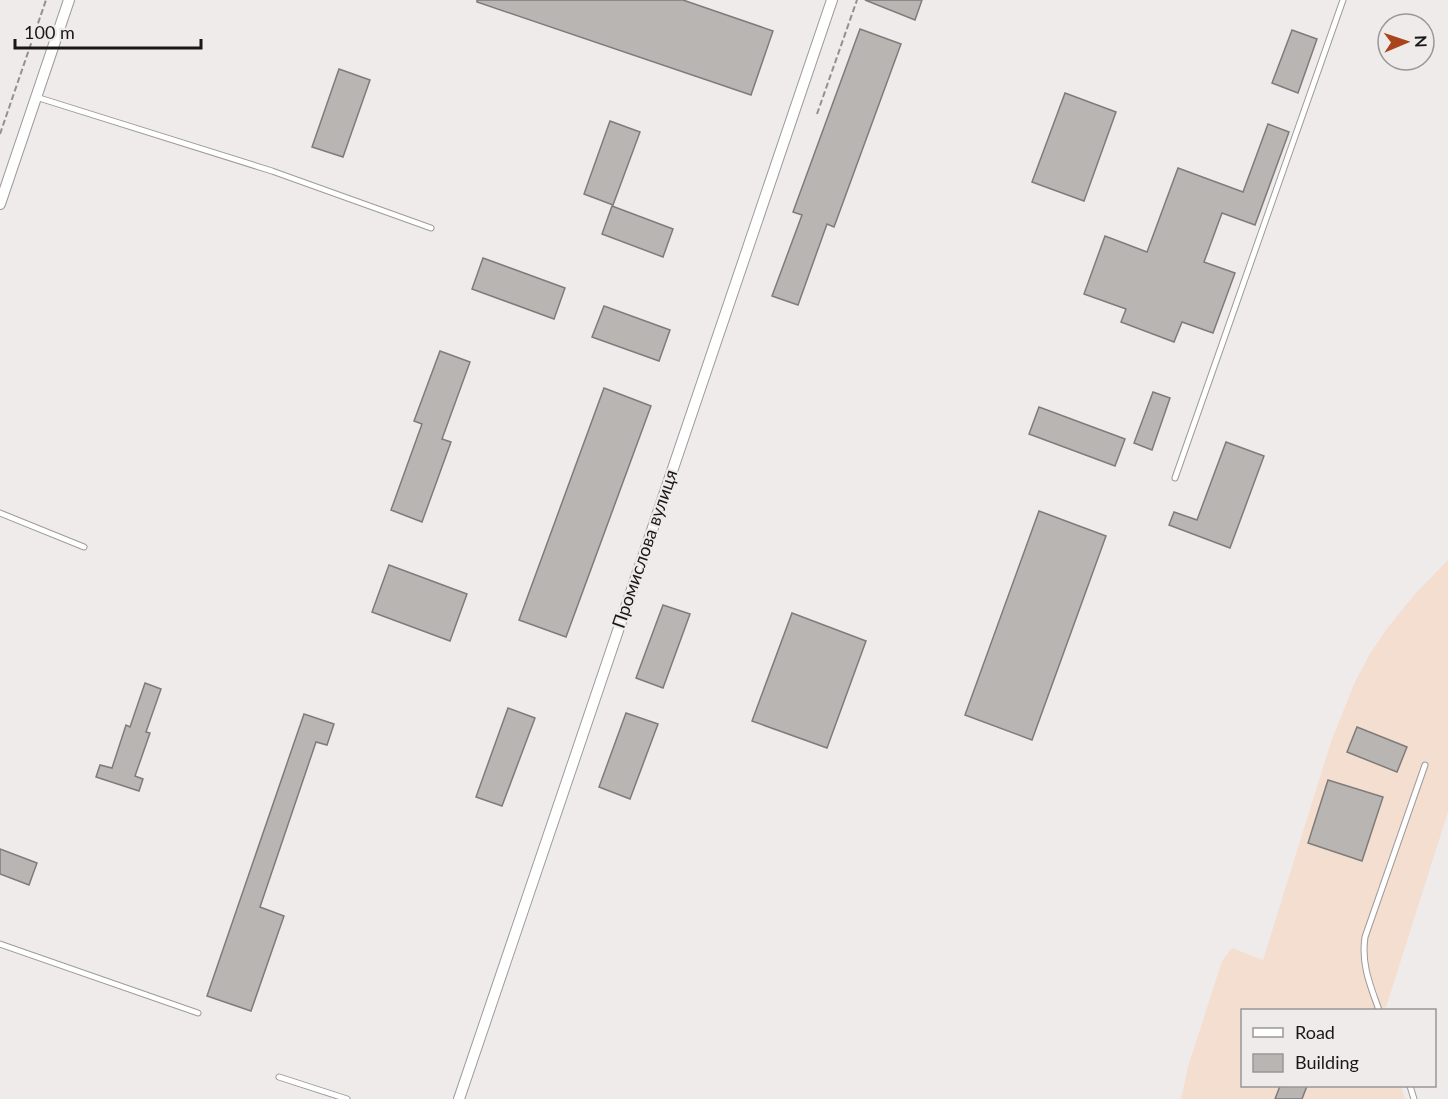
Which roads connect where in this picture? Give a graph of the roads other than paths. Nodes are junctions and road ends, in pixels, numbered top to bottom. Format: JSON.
{"nodes":[{"id":1,"x":69,"y":0,"type":"edge"},
{"id":2,"x":832,"y":0,"type":"edge"},
{"id":3,"x":1343,"y":0,"type":"edge"},
{"id":4,"x":36,"y":98,"type":"junction"},
{"id":5,"x":0,"y":204,"type":"edge"},
{"id":6,"x":431,"y":228,"type":"dead end"},
{"id":7,"x":1175,"y":478,"type":"dead end"},
{"id":8,"x":0,"y":513,"type":"edge"},
{"id":9,"x":84,"y":547,"type":"dead end"},
{"id":10,"x":1425,"y":765,"type":"dead end"},
{"id":11,"x":0,"y":944,"type":"edge"},
{"id":12,"x":1378,"y":1009,"type":"edge"},
{"id":13,"x":198,"y":1013,"type":"dead end"},
{"id":14,"x":279,"y":1077,"type":"dead end"},
{"id":15,"x":347,"y":1099,"type":"edge"},
{"id":16,"x":459,"y":1099,"type":"edge"}],
"edges":[{"from":1,"to":4,"type":"street"},
{"from":2,"to":16,"type":"street","name":"Промислова вулиця"},
{"from":3,"to":7,"type":"lane"},
{"from":4,"to":5,"type":"street"},
{"from":4,"to":6,"type":"lane"},
{"from":8,"to":9,"type":"lane"},
{"from":10,"to":12,"type":"lane"},
{"from":11,"to":13,"type":"lane"},
{"from":14,"to":15,"type":"lane"}]}
